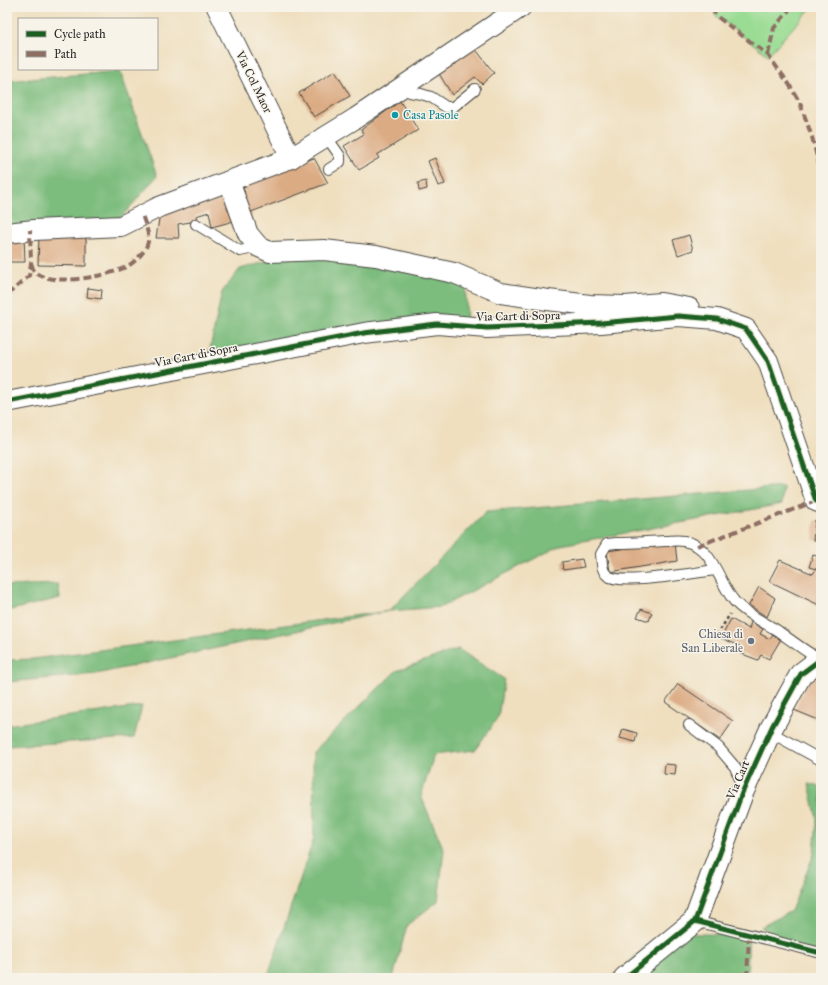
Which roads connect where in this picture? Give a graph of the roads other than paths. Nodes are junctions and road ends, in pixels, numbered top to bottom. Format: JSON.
{"nodes":[{"id":1,"x":216,"y":7,"type":"edge"},
{"id":2,"x":521,"y":7,"type":"edge"},
{"id":3,"x":404,"y":86,"type":"junction"},
{"id":4,"x":475,"y":89,"type":"dead end"},
{"id":5,"x":326,"y":136,"type":"junction"},
{"id":6,"x":291,"y":158,"type":"junction"},
{"id":7,"x":328,"y":169,"type":"dead end"},
{"id":8,"x":229,"y":181,"type":"junction"},
{"id":9,"x":196,"y":224,"type":"dead end"},
{"id":10,"x":7,"y":233,"type":"edge"},
{"id":11,"x":259,"y":247,"type":"junction"},
{"id":12,"x":746,"y":329,"type":"junction"},
{"id":13,"x":7,"y":402,"type":"edge"},
{"id":14,"x":821,"y":503,"type":"edge"},
{"id":15,"x":716,"y":570,"type":"junction"},
{"id":16,"x":820,"y":660,"type":"edge"},
{"id":17,"x":689,"y":725,"type":"dead end"},
{"id":18,"x":770,"y":732,"type":"junction"},
{"id":19,"x":821,"y":760,"type":"edge"},
{"id":20,"x":744,"y":789,"type":"junction"},
{"id":21,"x":695,"y":921,"type":"junction"},
{"id":22,"x":821,"y":953,"type":"edge"},
{"id":23,"x":625,"y":978,"type":"edge"}],
"edges":[{"from":1,"to":6,"type":"street","name":"Via Col Maor"},
{"from":2,"to":3,"type":"street"},
{"from":3,"to":4,"type":"lane"},
{"from":3,"to":5,"type":"street"},
{"from":5,"to":6,"type":"street"},
{"from":5,"to":7,"type":"lane"},
{"from":6,"to":8,"type":"street"},
{"from":8,"to":10,"type":"street"},
{"from":8,"to":11,"type":"street"},
{"from":9,"to":11,"type":"lane"},
{"from":11,"to":12,"type":"street"},
{"from":12,"to":13,"type":"street","name":"Via Cart di Sopra"},
{"from":12,"to":14,"type":"street"},
{"from":15,"to":15,"type":"lane"},
{"from":15,"to":16,"type":"lane"},
{"from":16,"to":18,"type":"street","name":"Via Cart"},
{"from":17,"to":20,"type":"lane"},
{"from":18,"to":19,"type":"lane"},
{"from":18,"to":20,"type":"street","name":"Via Cart"},
{"from":20,"to":21,"type":"street","name":"Via Cart"},
{"from":21,"to":22,"type":"lane"},
{"from":21,"to":23,"type":"street"}]}
